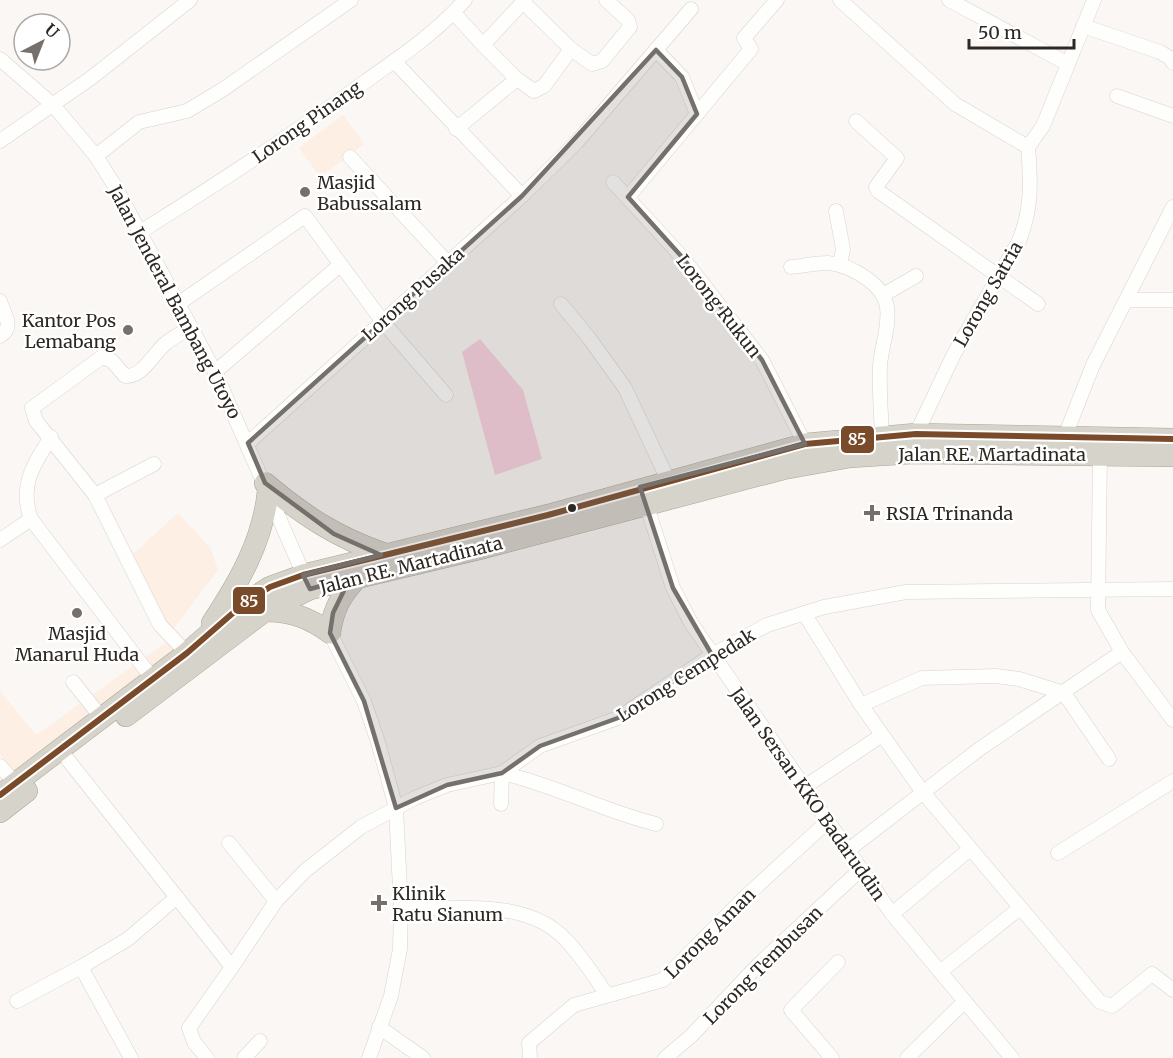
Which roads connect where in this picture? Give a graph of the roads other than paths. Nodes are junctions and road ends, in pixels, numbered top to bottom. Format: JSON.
{"nodes":[{"id":1,"x":190,"y":0,"type":"edge"},
{"id":2,"x":351,"y":0,"type":"edge"},
{"id":3,"x":465,"y":0,"type":"edge"},
{"id":4,"x":606,"y":0,"type":"edge"},
{"id":5,"x":777,"y":0,"type":"edge"},
{"id":6,"x":840,"y":0,"type":"edge"},
{"id":7,"x":949,"y":0,"type":"edge"},
{"id":8,"x":1094,"y":0,"type":"edge"},
{"id":9,"x":524,"y":1,"type":"edge"},
{"id":10,"x":691,"y":9,"type":"dead end"},
{"id":11,"x":454,"y":13,"type":"junction"},
{"id":12,"x":1083,"y":26,"type":"junction"},
{"id":13,"x":483,"y":45,"type":"junction"},
{"id":14,"x":571,"y":49,"type":"junction"},
{"id":15,"x":656,"y":50,"type":"junction"},
{"id":16,"x":0,"y":59,"type":"edge"},
{"id":17,"x":394,"y":61,"type":"junction"},
{"id":18,"x":1173,"y":63,"type":"edge"},
{"id":19,"x":1068,"y":64,"type":"junction"},
{"id":20,"x":516,"y":78,"type":"junction"},
{"id":21,"x":1117,"y":96,"type":"dead end"},
{"id":22,"x":53,"y":105,"type":"junction"},
{"id":23,"x":696,"y":114,"type":"junction"},
{"id":24,"x":1173,"y":116,"type":"edge"},
{"id":25,"x":856,"y":121,"type":"dead end"},
{"id":26,"x":456,"y":129,"type":"junction"},
{"id":27,"x":0,"y":141,"type":"edge"},
{"id":28,"x":1028,"y":147,"type":"junction"},
{"id":29,"x":96,"y":156,"type":"junction"},
{"id":30,"x":350,"y":157,"type":"dead end"},
{"id":31,"x":613,"y":182,"type":"dead end"},
{"id":32,"x":522,"y":196,"type":"junction"},
{"id":33,"x":628,"y":197,"type":"junction"},
{"id":34,"x":1173,"y":207,"type":"edge"},
{"id":35,"x":836,"y":211,"type":"dead end"},
{"id":36,"x":140,"y":231,"type":"junction"},
{"id":37,"x":447,"y":262,"type":"junction"},
{"id":38,"x":340,"y":265,"type":"junction"},
{"id":39,"x":840,"y":265,"type":"junction"},
{"id":40,"x":791,"y":267,"type":"dead end"},
{"id":41,"x":916,"y":276,"type":"dead end"},
{"id":42,"x":998,"y":276,"type":"junction"},
{"id":43,"x":883,"y":295,"type":"junction"},
{"id":44,"x":1126,"y":300,"type":"junction"},
{"id":45,"x":1173,"y":300,"type":"edge"},
{"id":46,"x":0,"y":301,"type":"edge"},
{"id":47,"x":178,"y":304,"type":"junction"},
{"id":48,"x":561,"y":304,"type":"dead end"},
{"id":49,"x":1038,"y":304,"type":"dead end"},
{"id":50,"x":383,"y":322,"type":"junction"},
{"id":51,"x":190,"y":328,"type":"junction"},
{"id":52,"x":0,"y":336,"type":"edge"},
{"id":53,"x":214,"y":372,"type":"junction"},
{"id":54,"x":446,"y":395,"type":"dead end"},
{"id":55,"x":915,"y":434,"type":"junction"},
{"id":56,"x":882,"y":435,"type":"junction"},
{"id":57,"x":1065,"y":436,"type":"junction"},
{"id":58,"x":51,"y":437,"type":"junction"},
{"id":59,"x":1173,"y":440,"type":"edge"},
{"id":60,"x":248,"y":443,"type":"junction"},
{"id":61,"x":804,"y":444,"type":"junction"},
{"id":62,"x":1100,"y":446,"type":"junction"},
{"id":63,"x":1173,"y":456,"type":"edge"},
{"id":64,"x":154,"y":464,"type":"dead end"},
{"id":65,"x":668,"y":480,"type":"junction"},
{"id":66,"x":266,"y":487,"type":"junction"},
{"id":67,"x":94,"y":495,"type":"junction"},
{"id":68,"x":644,"y":496,"type":"junction"},
{"id":69,"x":31,"y":519,"type":"junction"},
{"id":70,"x":0,"y":540,"type":"edge"},
{"id":71,"x":385,"y":554,"type":"junction"},
{"id":72,"x":358,"y":577,"type":"junction"},
{"id":73,"x":307,"y":582,"type":"junction"},
{"id":74,"x":1173,"y":589,"type":"edge"},
{"id":75,"x":1098,"y":591,"type":"junction"},
{"id":76,"x":265,"y":611,"type":"junction"},
{"id":77,"x":804,"y":613,"type":"junction"},
{"id":78,"x":330,"y":633,"type":"junction"},
{"id":79,"x":193,"y":647,"type":"junction"},
{"id":80,"x":1122,"y":652,"type":"junction"},
{"id":81,"x":712,"y":655,"type":"junction"},
{"id":82,"x":152,"y":678,"type":"junction"},
{"id":83,"x":73,"y":682,"type":"dead end"},
{"id":84,"x":1064,"y":693,"type":"junction"},
{"id":85,"x":861,"y":705,"type":"junction"},
{"id":86,"x":101,"y":717,"type":"junction"},
{"id":87,"x":1173,"y":720,"type":"edge"},
{"id":88,"x":882,"y":735,"type":"junction"},
{"id":89,"x":1109,"y":759,"type":"dead end"},
{"id":90,"x":68,"y":760,"type":"junction"},
{"id":91,"x":0,"y":766,"type":"edge"},
{"id":92,"x":502,"y":772,"type":"junction"},
{"id":93,"x":1173,"y":781,"type":"edge"},
{"id":94,"x":803,"y":788,"type":"junction"},
{"id":95,"x":8,"y":789,"type":"edge"},
{"id":96,"x":922,"y":791,"type":"junction"},
{"id":97,"x":501,"y":804,"type":"dead end"},
{"id":98,"x":396,"y":808,"type":"junction"},
{"id":99,"x":0,"y":812,"type":"edge"},
{"id":100,"x":827,"y":822,"type":"junction"},
{"id":101,"x":656,"y":824,"type":"dead end"},
{"id":102,"x":228,"y":843,"type":"dead end"},
{"id":103,"x":970,"y":849,"type":"junction"},
{"id":104,"x":847,"y":851,"type":"junction"},
{"id":105,"x":1058,"y":853,"type":"dead end"},
{"id":106,"x":860,"y":870,"type":"junction"},
{"id":107,"x":177,"y":897,"type":"junction"},
{"id":108,"x":276,"y":901,"type":"junction"},
{"id":109,"x":1020,"y":908,"type":"junction"},
{"id":110,"x":401,"y":909,"type":"junction"},
{"id":111,"x":892,"y":914,"type":"junction"},
{"id":112,"x":838,"y":962,"type":"dead end"},
{"id":113,"x":81,"y":967,"type":"junction"},
{"id":114,"x":232,"y":967,"type":"junction"},
{"id":115,"x":940,"y":972,"type":"junction"},
{"id":116,"x":1173,"y":990,"type":"edge"},
{"id":117,"x":607,"y":995,"type":"junction"},
{"id":118,"x":17,"y":1001,"type":"dead end"},
{"id":119,"x":964,"y":1002,"type":"junction"},
{"id":120,"x":379,"y":1027,"type":"junction"},
{"id":121,"x":260,"y":1041,"type":"dead end"},
{"id":122,"x":204,"y":1055,"type":"edge"},
{"id":123,"x":131,"y":1058,"type":"edge"},
{"id":124,"x":188,"y":1058,"type":"edge"},
{"id":125,"x":244,"y":1058,"type":"edge"},
{"id":126,"x":369,"y":1058,"type":"edge"},
{"id":127,"x":423,"y":1058,"type":"edge"},
{"id":128,"x":530,"y":1058,"type":"edge"},
{"id":129,"x":665,"y":1058,"type":"edge"},
{"id":130,"x":832,"y":1058,"type":"edge"},
{"id":131,"x":907,"y":1058,"type":"edge"},
{"id":132,"x":1012,"y":1058,"type":"edge"}],
"edges":[{"from":1,"to":22,"type":"street"},
{"from":2,"to":29,"type":"street"},
{"from":3,"to":11,"type":"street","name":"Lorong Pinang"},
{"from":4,"to":14,"type":"street"},
{"from":5,"to":23,"type":"street"},
{"from":6,"to":28,"type":"street"},
{"from":7,"to":19,"type":"street"},
{"from":8,"to":12,"type":"street"},
{"from":9,"to":13,"type":"street"},
{"from":9,"to":14,"type":"street"},
{"from":10,"to":15,"type":"street"},
{"from":11,"to":13,"type":"street"},
{"from":11,"to":17,"type":"street","name":"Lorong Pinang"},
{"from":12,"to":18,"type":"street"},
{"from":12,"to":19,"type":"street"},
{"from":13,"to":20,"type":"street"},
{"from":14,"to":20,"type":"street"},
{"from":15,"to":23,"type":"street"},
{"from":15,"to":32,"type":"street","name":"Lorong Pusaka"},
{"from":16,"to":22,"type":"street","name":"Jalan Jenderal Bambang Utoyo"},
{"from":17,"to":26,"type":"street"},
{"from":17,"to":36,"type":"street","name":"Lorong Pinang"},
{"from":19,"to":28,"type":"street"},
{"from":20,"to":26,"type":"street"},
{"from":21,"to":24,"type":"street"},
{"from":22,"to":27,"type":"street"},
{"from":22,"to":29,"type":"street","name":"Jalan Jenderal Bambang Utoyo"},
{"from":23,"to":33,"type":"street"},
{"from":25,"to":42,"type":"street"},
{"from":26,"to":32,"type":"street"},
{"from":28,"to":42,"type":"street","name":"Lorong Satria"},
{"from":29,"to":36,"type":"street","name":"Jalan Jenderal Bambang Utoyo"},
{"from":30,"to":37,"type":"street"},
{"from":31,"to":33,"type":"street","name":"Lorong Rukun"},
{"from":32,"to":37,"type":"street","name":"Lorong Pusaka"},
{"from":33,"to":61,"type":"street","name":"Lorong Rukun"},
{"from":34,"to":44,"type":"street"},
{"from":35,"to":39,"type":"street"},
{"from":36,"to":47,"type":"street","name":"Jalan Jenderal Bambang Utoyo"},
{"from":37,"to":50,"type":"street","name":"Lorong Pusaka"},
{"from":38,"to":47,"type":"street"},
{"from":38,"to":50,"type":"street"},
{"from":38,"to":53,"type":"street"},
{"from":39,"to":40,"type":"street"},
{"from":39,"to":43,"type":"street"},
{"from":41,"to":43,"type":"street"},
{"from":42,"to":49,"type":"street"},
{"from":42,"to":55,"type":"street","name":"Lorong Satria"},
{"from":43,"to":56,"type":"street"},
{"from":44,"to":45,"type":"street"},
{"from":44,"to":57,"type":"street"},
{"from":46,"to":52,"type":"street"},
{"from":47,"to":51,"type":"street","name":"Jalan Jenderal Bambang Utoyo"},
{"from":48,"to":65,"type":"street"},
{"from":50,"to":54,"type":"street"},
{"from":50,"to":60,"type":"street","name":"Lorong Pusaka"},
{"from":51,"to":53,"type":"street","name":"Jalan Jenderal Bambang Utoyo"},
{"from":51,"to":58,"type":"street"},
{"from":53,"to":60,"type":"street","name":"Jalan Jenderal Bambang Utoyo"},
{"from":55,"to":56,"type":"highway"},
{"from":55,"to":57,"type":"highway"},
{"from":56,"to":61,"type":"highway"},
{"from":57,"to":62,"type":"highway"},
{"from":58,"to":67,"type":"street"},
{"from":58,"to":69,"type":"street"},
{"from":59,"to":62,"type":"highway"},
{"from":60,"to":66,"type":"street","name":"Jalan Jenderal Bambang Utoyo"},
{"from":61,"to":65,"type":"highway"},
{"from":62,"to":63,"type":"highway","name":"Jalan RE. Martadinata"},
{"from":62,"to":68,"type":"highway","name":"Jalan RE. Martadinata"},
{"from":62,"to":75,"type":"street"},
{"from":64,"to":67,"type":"street"},
{"from":65,"to":68,"type":"highway"},
{"from":66,"to":71,"type":"highway"},
{"from":66,"to":73,"type":"street","name":"Jalan Jenderal Bambang Utoyo"},
{"from":66,"to":79,"type":"highway"},
{"from":67,"to":79,"type":"street"},
{"from":68,"to":71,"type":"highway"},
{"from":68,"to":72,"type":"highway","name":"Jalan RE. Martadinata"},
{"from":68,"to":81,"type":"street","name":"Jalan Sersan KKO Badaruddin"},
{"from":69,"to":70,"type":"street"},
{"from":69,"to":82,"type":"street"},
{"from":71,"to":73,"type":"highway"},
{"from":72,"to":73,"type":"highway","name":"Jalan RE. Martadinata"},
{"from":72,"to":78,"type":"highway"},
{"from":73,"to":76,"type":"highway","name":"Jalan RE. Martadinata"},
{"from":73,"to":79,"type":"highway"},
{"from":74,"to":75,"type":"street","name":"Lorong Cempedak"},
{"from":75,"to":77,"type":"street","name":"Lorong Cempedak"},
{"from":75,"to":80,"type":"street"},
{"from":76,"to":78,"type":"highway"},
{"from":76,"to":90,"type":"highway","name":"Jalan RE. Martadinata"},
{"from":77,"to":81,"type":"street","name":"Lorong Cempedak"},
{"from":77,"to":85,"type":"street"},
{"from":78,"to":98,"type":"street"},
{"from":79,"to":82,"type":"highway"},
{"from":80,"to":84,"type":"street"},
{"from":80,"to":87,"type":"street"},
{"from":81,"to":92,"type":"street","name":"Lorong Cempedak"},
{"from":81,"to":94,"type":"street","name":"Jalan Sersan KKO Badaruddin"},
{"from":82,"to":86,"type":"highway"},
{"from":83,"to":86,"type":"street"},
{"from":84,"to":85,"type":"street"},
{"from":84,"to":89,"type":"street"},
{"from":84,"to":96,"type":"street"},
{"from":85,"to":88,"type":"street"},
{"from":86,"to":95,"type":"highway"},
{"from":88,"to":94,"type":"street"},
{"from":88,"to":96,"type":"street"},
{"from":90,"to":99,"type":"highway","name":"Jalan RE. Martadinata"},
{"from":90,"to":107,"type":"street"},
{"from":91,"to":95,"type":"street"},
{"from":92,"to":97,"type":"street"},
{"from":92,"to":98,"type":"street","name":"Lorong Cempedak"},
{"from":92,"to":101,"type":"street"},
{"from":93,"to":105,"type":"street"},
{"from":94,"to":100,"type":"street","name":"Jalan Sersan KKO Badaruddin"},
{"from":96,"to":103,"type":"street"},
{"from":96,"to":104,"type":"street"},
{"from":98,"to":108,"type":"street","name":"Lorong Cempedak"},
{"from":98,"to":110,"type":"street"},
{"from":100,"to":104,"type":"street","name":"Jalan Sersan KKO Badaruddin"},
{"from":100,"to":117,"type":"street","name":"Lorong Aman"},
{"from":102,"to":108,"type":"street"},
{"from":103,"to":109,"type":"street"},
{"from":103,"to":111,"type":"street"},
{"from":104,"to":106,"type":"street","name":"Jalan Sersan KKO Badaruddin"},
{"from":106,"to":111,"type":"street","name":"Jalan Sersan KKO Badaruddin"},
{"from":106,"to":129,"type":"street","name":"Lorong Tembusan"},
{"from":107,"to":113,"type":"street"},
{"from":107,"to":114,"type":"street"},
{"from":108,"to":114,"type":"street","name":"Lorong Cempedak"},
{"from":109,"to":115,"type":"street"},
{"from":109,"to":116,"type":"street"},
{"from":110,"to":117,"type":"street"},
{"from":110,"to":120,"type":"street"},
{"from":111,"to":115,"type":"street","name":"Jalan Sersan KKO Badaruddin"},
{"from":112,"to":130,"type":"street"},
{"from":113,"to":118,"type":"street"},
{"from":113,"to":123,"type":"street"},
{"from":114,"to":122,"type":"street","name":"Lorong Cempedak"},
{"from":115,"to":119,"type":"street","name":"Jalan Sersan KKO Badaruddin"},
{"from":117,"to":128,"type":"street","name":"Lorong Aman"},
{"from":119,"to":131,"type":"street"},
{"from":119,"to":132,"type":"street","name":"Jalan Sersan KKO Badaruddin"},
{"from":120,"to":126,"type":"street"},
{"from":120,"to":127,"type":"street"},
{"from":121,"to":125,"type":"street"},
{"from":122,"to":124,"type":"street"}]}
